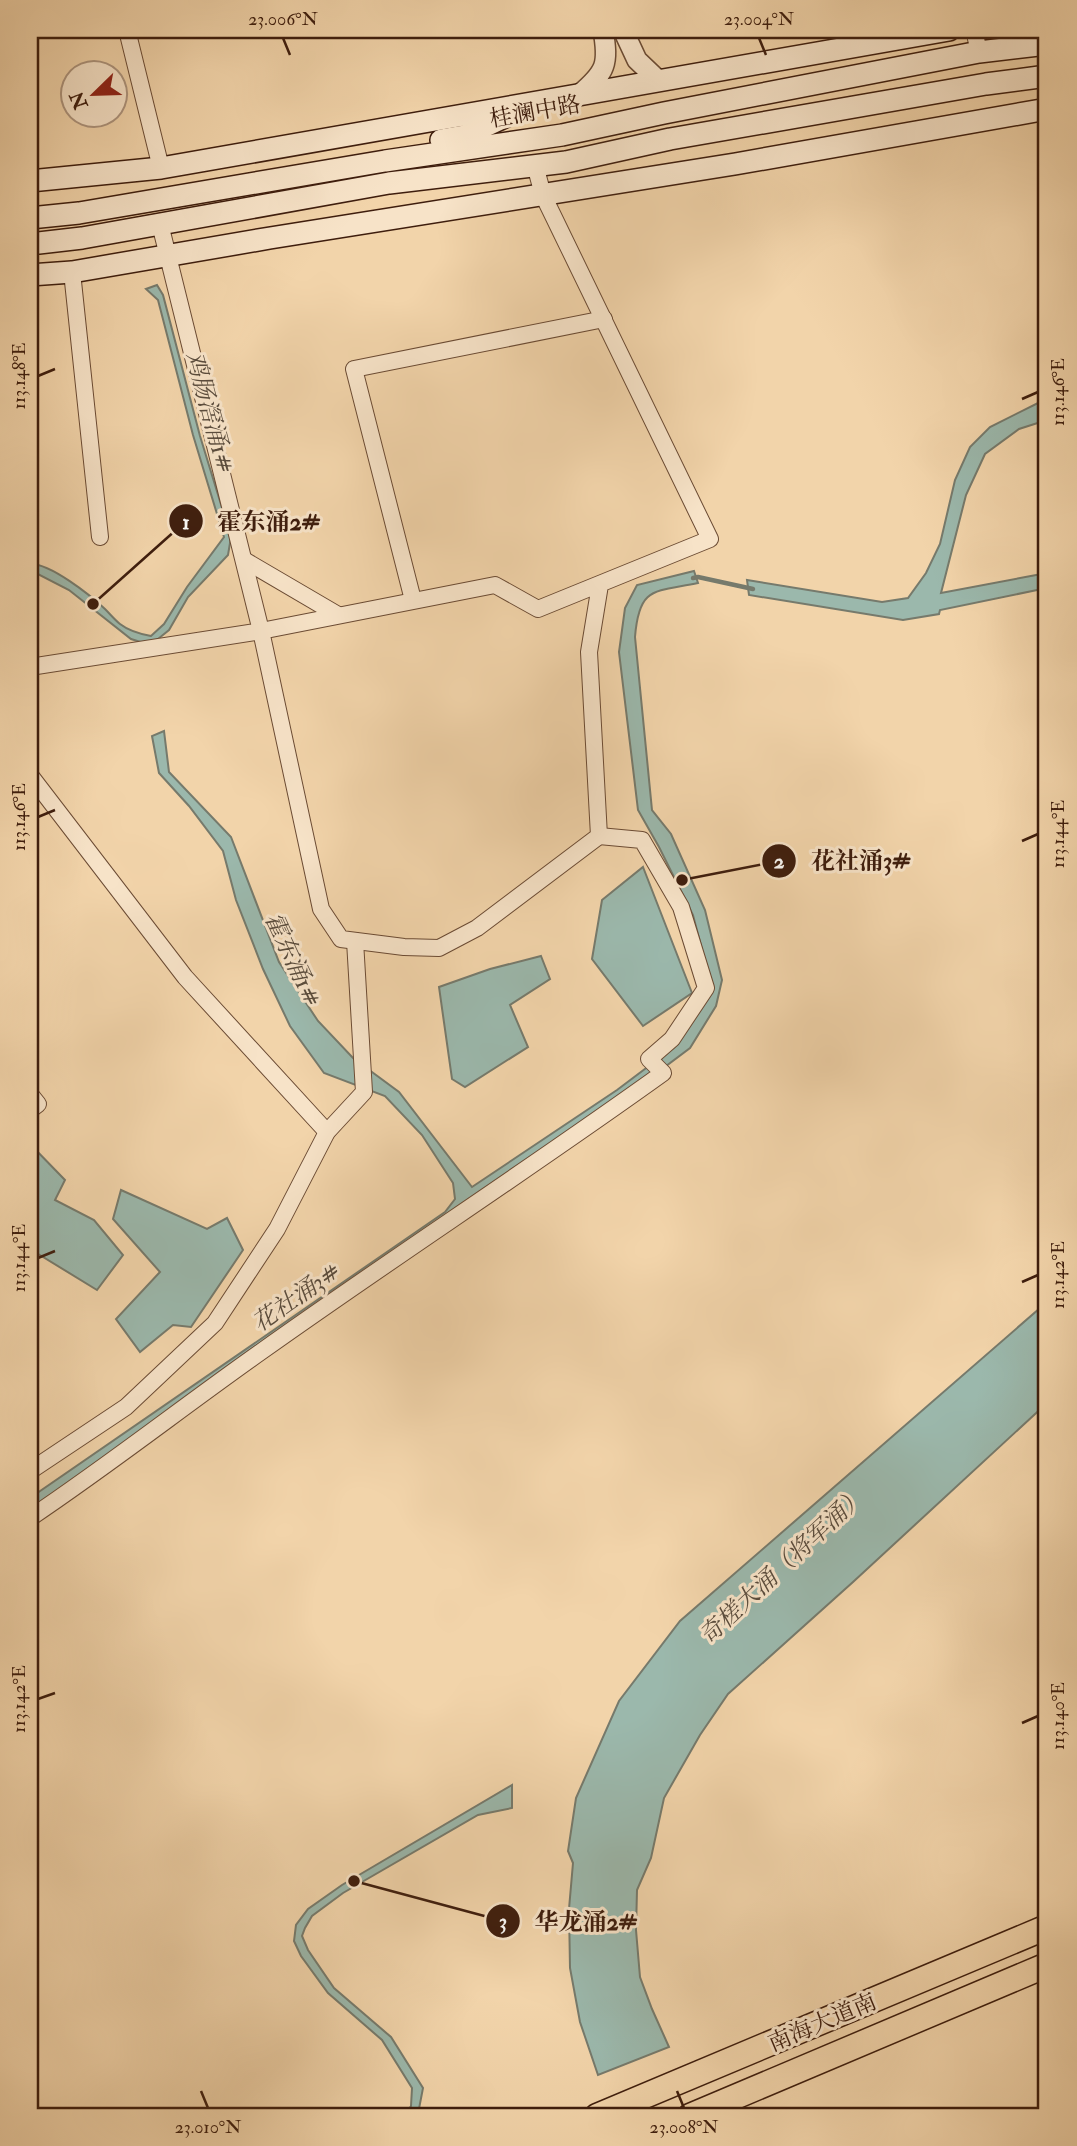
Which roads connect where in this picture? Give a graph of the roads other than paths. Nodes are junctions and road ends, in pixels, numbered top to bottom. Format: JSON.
{"nodes":[{"id":1,"x":127,"y":30,"type":"edge"},
{"id":2,"x":605,"y":30,"type":"edge"},
{"id":3,"x":622,"y":30,"type":"edge"},
{"id":4,"x":948,"y":30,"type":"edge"},
{"id":5,"x":974,"y":30,"type":"edge"},
{"id":6,"x":1047,"y":44,"type":"edge"},
{"id":7,"x":979,"y":52,"type":"junction"},
{"id":8,"x":765,"y":62,"type":"junction"},
{"id":9,"x":894,"y":69,"type":"junction"},
{"id":10,"x":1047,"y":76,"type":"edge"},
{"id":11,"x":659,"y":81,"type":"junction"},
{"id":12,"x":580,"y":94,"type":"junction"},
{"id":13,"x":540,"y":102,"type":"junction"},
{"id":14,"x":1047,"y":109,"type":"edge"},
{"id":15,"x":385,"y":161,"type":"junction"},
{"id":16,"x":535,"y":166,"type":"junction"},
{"id":17,"x":161,"y":168,"type":"junction"},
{"id":18,"x":30,"y":181,"type":"edge"},
{"id":19,"x":211,"y":191,"type":"junction"},
{"id":20,"x":543,"y":195,"type":"junction"},
{"id":21,"x":30,"y":218,"type":"edge"},
{"id":22,"x":160,"y":224,"type":"junction"},
{"id":23,"x":30,"y":244,"type":"edge"},
{"id":24,"x":169,"y":255,"type":"junction"},
{"id":25,"x":72,"y":272,"type":"junction"},
{"id":26,"x":30,"y":275,"type":"edge"},
{"id":27,"x":604,"y":319,"type":"junction"},
{"id":28,"x":100,"y":537,"type":"dead end"},
{"id":29,"x":244,"y":560,"type":"junction"},
{"id":30,"x":600,"y":585,"type":"junction"},
{"id":31,"x":413,"y":600,"type":"junction"},
{"id":32,"x":338,"y":615,"type":"junction"},
{"id":33,"x":261,"y":631,"type":"junction"},
{"id":34,"x":30,"y":667,"type":"edge"},
{"id":35,"x":30,"y":775,"type":"edge"},
{"id":36,"x":599,"y":836,"type":"junction"},
{"id":37,"x":355,"y":941,"type":"junction"},
{"id":38,"x":30,"y":1094,"type":"edge"},
{"id":39,"x":30,"y":1110,"type":"edge"},
{"id":40,"x":327,"y":1132,"type":"junction"},
{"id":41,"x":30,"y":1471,"type":"edge"},
{"id":42,"x":30,"y":1518,"type":"edge"},
{"id":43,"x":1047,"y":1927,"type":"edge"},
{"id":44,"x":1047,"y":1965,"type":"edge"},
{"id":45,"x":723,"y":2110,"type":"edge"},
{"id":46,"x":597,"y":2116,"type":"edge"},
{"id":47,"x":690,"y":2116,"type":"edge"}],
"edges":[{"from":1,"to":17,"type":"street"},
{"from":2,"to":3,"type":"street"},
{"from":2,"to":12,"type":"street"},
{"from":3,"to":11,"type":"street"},
{"from":4,"to":8,"type":"main road"},
{"from":5,"to":7,"type":"street"},
{"from":6,"to":7,"type":"main road","name":"桂澜中路"},
{"from":7,"to":9,"type":"main road","name":"桂澜中路"},
{"from":8,"to":9,"type":"main road"},
{"from":8,"to":11,"type":"main road"},
{"from":9,"to":15,"type":"main road","name":"桂澜中路"},
{"from":10,"to":16,"type":"main road"},
{"from":11,"to":12,"type":"main road"},
{"from":12,"to":13,"type":"main road"},
{"from":13,"to":15,"type":"main road"},
{"from":13,"to":17,"type":"main road"},
{"from":14,"to":20,"type":"main road"},
{"from":15,"to":19,"type":"main road","name":"桂澜中路"},
{"from":16,"to":20,"type":"street"},
{"from":16,"to":22,"type":"main road"},
{"from":17,"to":18,"type":"main road"},
{"from":17,"to":19,"type":"main road"},
{"from":19,"to":21,"type":"main road","name":"桂澜中路"},
{"from":20,"to":24,"type":"main road"},
{"from":20,"to":27,"type":"street"},
{"from":22,"to":23,"type":"main road"},
{"from":22,"to":24,"type":"street"},
{"from":24,"to":25,"type":"main road"},
{"from":24,"to":29,"type":"street"},
{"from":25,"to":26,"type":"main road"},
{"from":25,"to":28,"type":"street"},
{"from":27,"to":30,"type":"street"},
{"from":27,"to":31,"type":"street"},
{"from":29,"to":32,"type":"street"},
{"from":29,"to":33,"type":"street"},
{"from":30,"to":31,"type":"street"},
{"from":30,"to":36,"type":"street"},
{"from":31,"to":32,"type":"street"},
{"from":32,"to":33,"type":"street"},
{"from":33,"to":34,"type":"street"},
{"from":33,"to":37,"type":"street"},
{"from":35,"to":40,"type":"street"},
{"from":36,"to":37,"type":"street"},
{"from":36,"to":42,"type":"street"},
{"from":37,"to":40,"type":"street"},
{"from":38,"to":39,"type":"street"},
{"from":40,"to":41,"type":"street"},
{"from":43,"to":46,"type":"highway","name":"南海大道南"},
{"from":44,"to":45,"type":"highway","name":"南海大道南"},
{"from":45,"to":47,"type":"highway","name":"南海大道南"}]}
